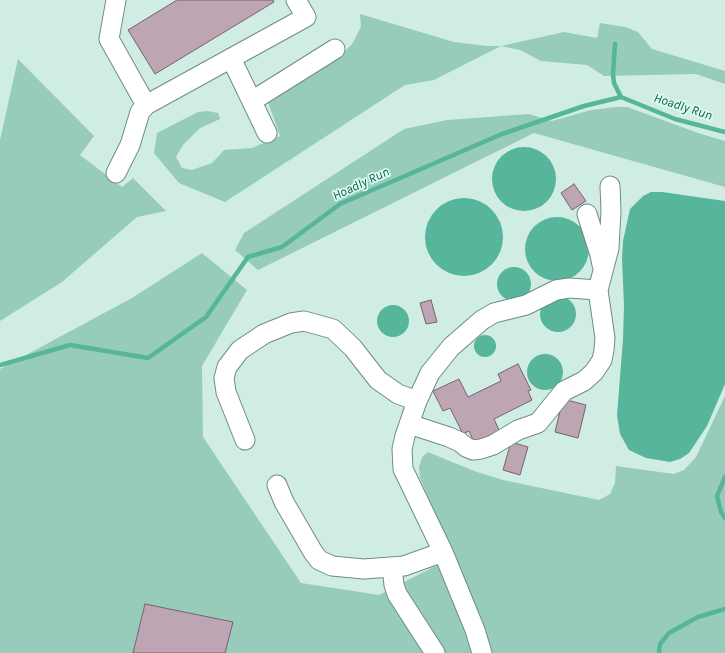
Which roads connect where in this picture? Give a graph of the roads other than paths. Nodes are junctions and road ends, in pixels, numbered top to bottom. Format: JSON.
{"nodes":[{"id":1,"x":116,"y":0,"type":"edge"},
{"id":2,"x":120,"y":0,"type":"edge"},
{"id":3,"x":125,"y":0,"type":"edge"},
{"id":4,"x":296,"y":0,"type":"edge"},
{"id":5,"x":334,"y":49,"type":"dead end"},
{"id":6,"x":231,"y":58,"type":"junction"},
{"id":7,"x":252,"y":101,"type":"junction"},
{"id":8,"x":146,"y":105,"type":"junction"},
{"id":9,"x":267,"y":133,"type":"dead end"},
{"id":10,"x":116,"y":173,"type":"dead end"},
{"id":11,"x":610,"y":186,"type":"dead end"},
{"id":12,"x":587,"y":214,"type":"dead end"},
{"id":13,"x":603,"y":272,"type":"junction"},
{"id":14,"x":598,"y":290,"type":"junction"},
{"id":15,"x":417,"y":401,"type":"junction"},
{"id":16,"x":409,"y":424,"type":"junction"},
{"id":17,"x":245,"y":440,"type":"dead end"},
{"id":18,"x":277,"y":485,"type":"dead end"},
{"id":19,"x":443,"y":552,"type":"junction"},
{"id":20,"x":392,"y":567,"type":"junction"},
{"id":21,"x":436,"y":653,"type":"edge"},
{"id":22,"x":482,"y":653,"type":"edge"}],
"edges":[{"from":1,"to":8,"type":"lane"},
{"from":2,"to":3,"type":"lane"},
{"from":4,"to":6,"type":"lane"},
{"from":5,"to":7,"type":"lane"},
{"from":6,"to":7,"type":"lane"},
{"from":6,"to":8,"type":"lane"},
{"from":7,"to":9,"type":"lane"},
{"from":8,"to":10,"type":"lane"},
{"from":11,"to":13,"type":"lane"},
{"from":12,"to":13,"type":"lane"},
{"from":13,"to":14,"type":"lane"},
{"from":14,"to":15,"type":"lane"},
{"from":14,"to":16,"type":"lane"},
{"from":15,"to":16,"type":"lane"},
{"from":15,"to":17,"type":"lane"},
{"from":16,"to":19,"type":"lane"},
{"from":18,"to":20,"type":"lane"},
{"from":19,"to":20,"type":"lane"},
{"from":19,"to":22,"type":"lane"},
{"from":20,"to":21,"type":"lane"}]}
